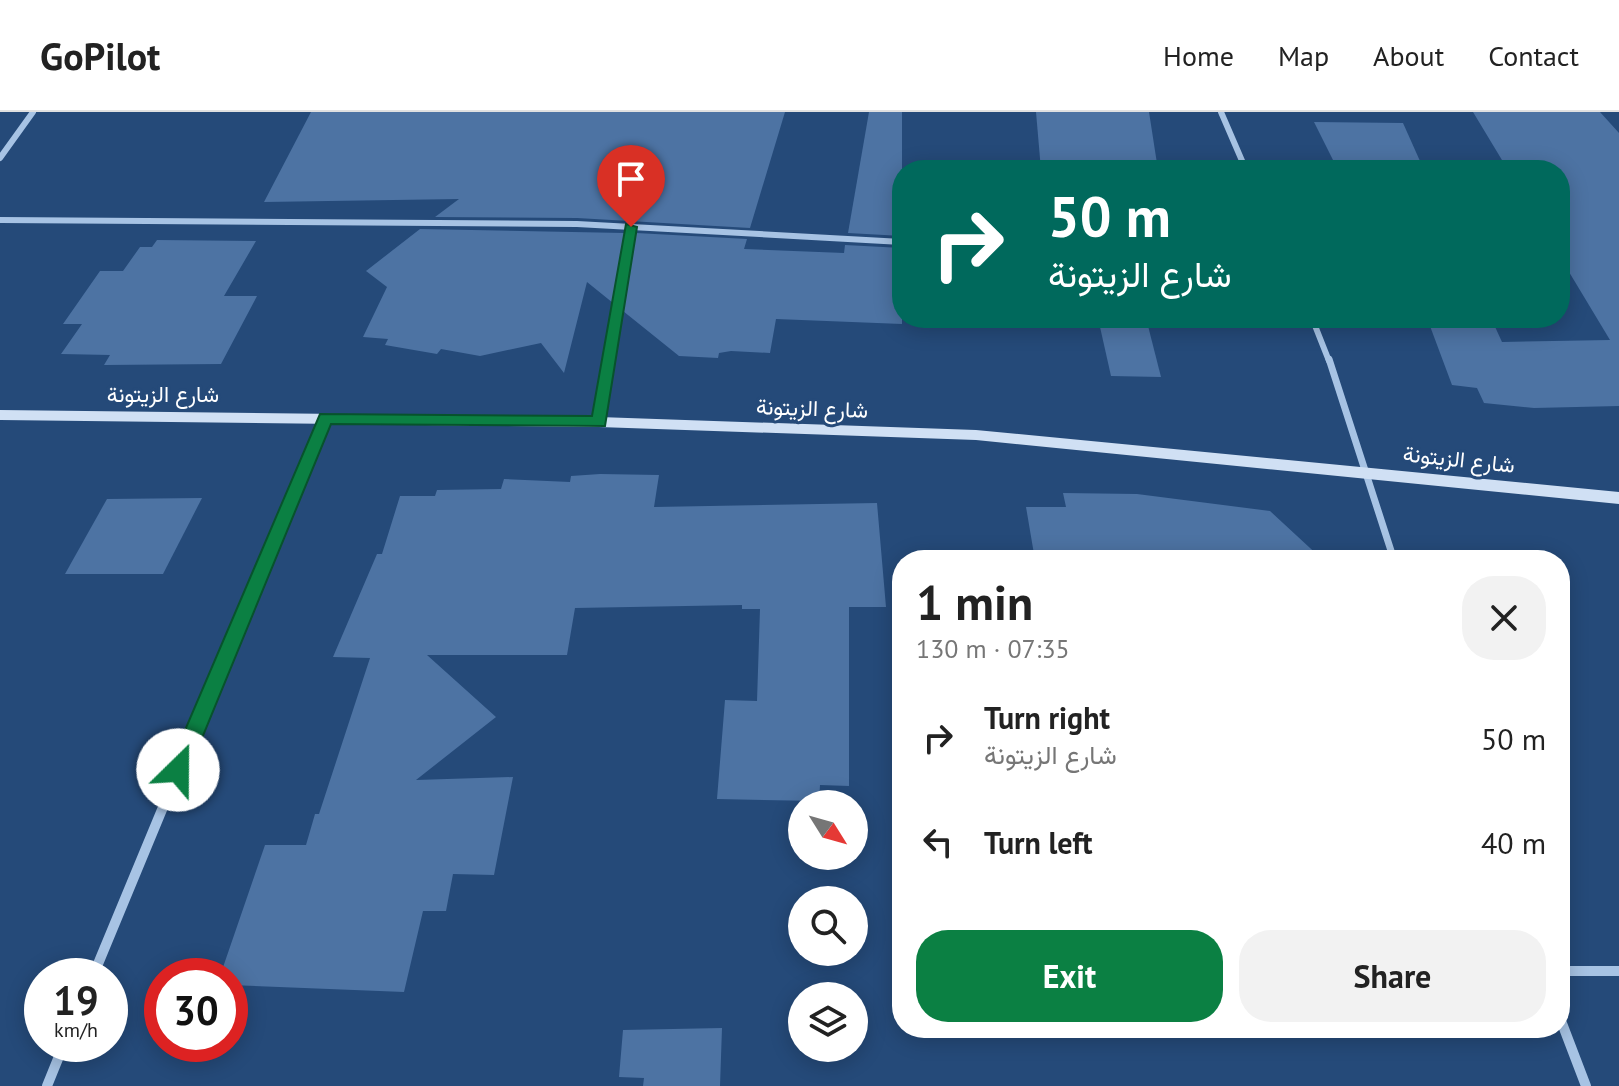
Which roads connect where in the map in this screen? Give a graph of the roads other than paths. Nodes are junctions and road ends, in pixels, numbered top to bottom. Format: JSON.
{"nodes":[{"id":1,"x":33,"y":112,"type":"edge"},
{"id":2,"x":1221,"y":112,"type":"edge"},
{"id":3,"x":0,"y":158,"type":"edge"},
{"id":4,"x":1242,"y":160,"type":"edge"},
{"id":5,"x":0,"y":220,"type":"edge"},
{"id":6,"x":631,"y":227,"type":"junction"},
{"id":7,"x":892,"y":241,"type":"edge"},
{"id":8,"x":1316,"y":328,"type":"edge"},
{"id":9,"x":0,"y":415,"type":"edge"},
{"id":10,"x":325,"y":418,"type":"junction"},
{"id":11,"x":599,"y":422,"type":"junction"},
{"id":12,"x":1363,"y":472,"type":"junction"},
{"id":13,"x":1619,"y":498,"type":"edge"},
{"id":14,"x":1390,"y":550,"type":"edge"},
{"id":15,"x":100,"y":958,"type":"edge"},
{"id":16,"x":1570,"y":971,"type":"edge"},
{"id":17,"x":1619,"y":971,"type":"edge"},
{"id":18,"x":1568,"y":1038,"type":"edge"},
{"id":19,"x":57,"y":1062,"type":"edge"},
{"id":20,"x":47,"y":1086,"type":"edge"},
{"id":21,"x":1586,"y":1086,"type":"edge"}],
"edges":[{"from":1,"to":3,"type":"street"},
{"from":2,"to":4,"type":"street"},
{"from":5,"to":6,"type":"street"},
{"from":6,"to":7,"type":"street"},
{"from":6,"to":11,"type":"street"},
{"from":8,"to":12,"type":"street"},
{"from":9,"to":10,"type":"street","name":"شارع الزيتونة"},
{"from":10,"to":11,"type":"street","name":"شارع الزيتونة"},
{"from":10,"to":15,"type":"street"},
{"from":11,"to":12,"type":"street","name":"شارع الزيتونة"},
{"from":12,"to":13,"type":"street","name":"شارع الزيتونة"},
{"from":12,"to":14,"type":"street"},
{"from":16,"to":17,"type":"street"},
{"from":18,"to":21,"type":"street"},
{"from":19,"to":20,"type":"street"}]}
